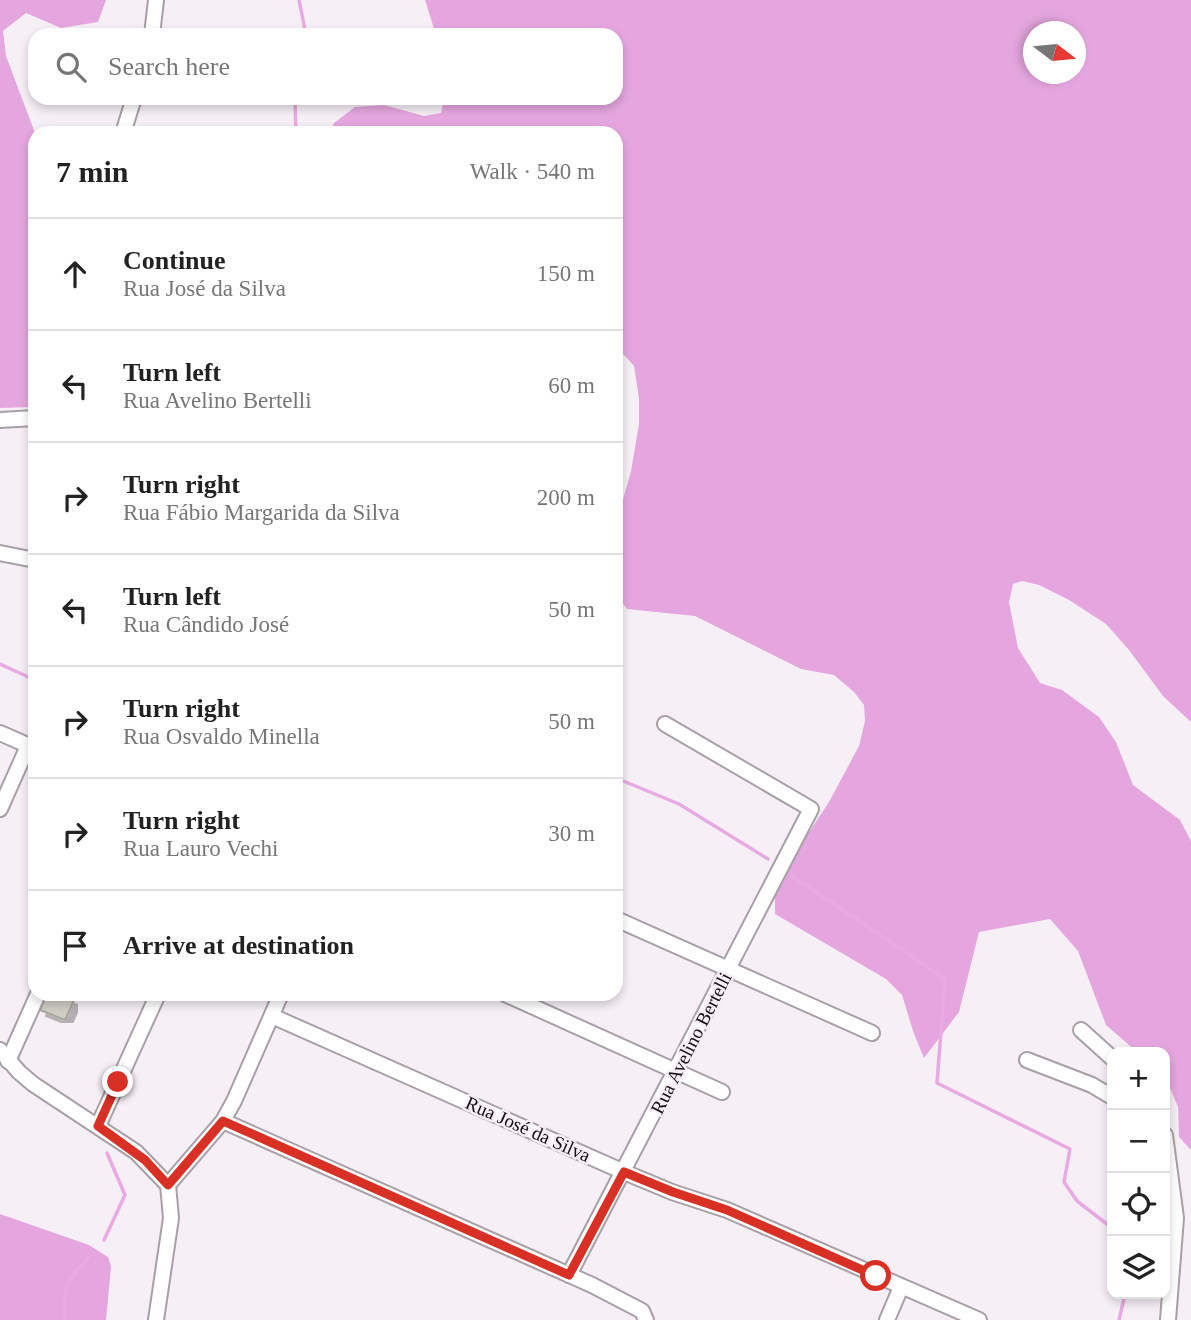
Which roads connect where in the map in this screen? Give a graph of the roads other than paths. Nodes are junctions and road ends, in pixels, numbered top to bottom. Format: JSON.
{"nodes":[{"id":1,"x":156,"y":0,"type":"edge"},
{"id":2,"x":153,"y":28,"type":"edge"},
{"id":3,"x":132,"y":105,"type":"edge"},
{"id":4,"x":125,"y":126,"type":"edge"},
{"id":5,"x":28,"y":418,"type":"edge"},
{"id":6,"x":0,"y":420,"type":"edge"},
{"id":7,"x":0,"y":553,"type":"edge"},
{"id":8,"x":28,"y":559,"type":"edge"},
{"id":9,"x":665,"y":724,"type":"dead end"},
{"id":10,"x":0,"y":733,"type":"edge"},
{"id":11,"x":28,"y":745,"type":"edge"},
{"id":12,"x":28,"y":755,"type":"edge"},
{"id":13,"x":0,"y":809,"type":"edge"},
{"id":14,"x":623,"y":922,"type":"edge"},
{"id":15,"x":729,"y":967,"type":"junction"},
{"id":16,"x":34,"y":1001,"type":"edge"},
{"id":17,"x":155,"y":1001,"type":"edge"},
{"id":18,"x":278,"y":1001,"type":"edge"},
{"id":19,"x":520,"y":1001,"type":"edge"},
{"id":20,"x":272,"y":1016,"type":"junction"},
{"id":21,"x":1081,"y":1030,"type":"dead end"},
{"id":22,"x":872,"y":1033,"type":"dead end"},
{"id":23,"x":1107,"y":1053,"type":"edge"},
{"id":24,"x":4,"y":1056,"type":"edge"},
{"id":25,"x":1027,"y":1060,"type":"dead end"},
{"id":26,"x":677,"y":1072,"type":"junction"},
{"id":27,"x":722,"y":1092,"type":"dead end"},
{"id":28,"x":1107,"y":1094,"type":"edge"},
{"id":29,"x":223,"y":1121,"type":"junction"},
{"id":30,"x":98,"y":1126,"type":"junction"},
{"id":31,"x":624,"y":1172,"type":"junction"},
{"id":32,"x":1170,"y":1173,"type":"edge"},
{"id":33,"x":168,"y":1185,"type":"junction"},
{"id":34,"x":569,"y":1275,"type":"junction"},
{"id":35,"x":901,"y":1287,"type":"junction"},
{"id":36,"x":156,"y":1320,"type":"edge"},
{"id":37,"x":646,"y":1320,"type":"edge"},
{"id":38,"x":887,"y":1320,"type":"edge"},
{"id":39,"x":979,"y":1320,"type":"edge"},
{"id":40,"x":1168,"y":1320,"type":"edge"}],
"edges":[{"from":1,"to":2,"type":"street"},
{"from":3,"to":4,"type":"street"},
{"from":5,"to":6,"type":"street"},
{"from":7,"to":8,"type":"street"},
{"from":9,"to":15,"type":"street","name":"Rua Avelino Bertelli"},
{"from":10,"to":11,"type":"street"},
{"from":12,"to":13,"type":"street"},
{"from":14,"to":15,"type":"street"},
{"from":15,"to":22,"type":"street"},
{"from":15,"to":26,"type":"street","name":"Rua Avelino Bertelli"},
{"from":16,"to":24,"type":"street"},
{"from":17,"to":30,"type":"street"},
{"from":18,"to":20,"type":"street"},
{"from":19,"to":26,"type":"street"},
{"from":20,"to":29,"type":"street"},
{"from":20,"to":31,"type":"street","name":"Rua José da Silva"},
{"from":21,"to":23,"type":"street"},
{"from":24,"to":30,"type":"street"},
{"from":25,"to":28,"type":"street"},
{"from":26,"to":27,"type":"street"},
{"from":26,"to":31,"type":"street","name":"Rua Avelino Bertelli"},
{"from":29,"to":33,"type":"street"},
{"from":29,"to":34,"type":"street"},
{"from":30,"to":33,"type":"street"},
{"from":31,"to":34,"type":"street","name":"Rua Avelino Bertelli"},
{"from":31,"to":35,"type":"street","name":"Rua José da Silva"},
{"from":32,"to":40,"type":"street"},
{"from":33,"to":36,"type":"street"},
{"from":34,"to":37,"type":"street"},
{"from":35,"to":38,"type":"street"},
{"from":35,"to":39,"type":"street","name":"Rua José da Silva"}]}
